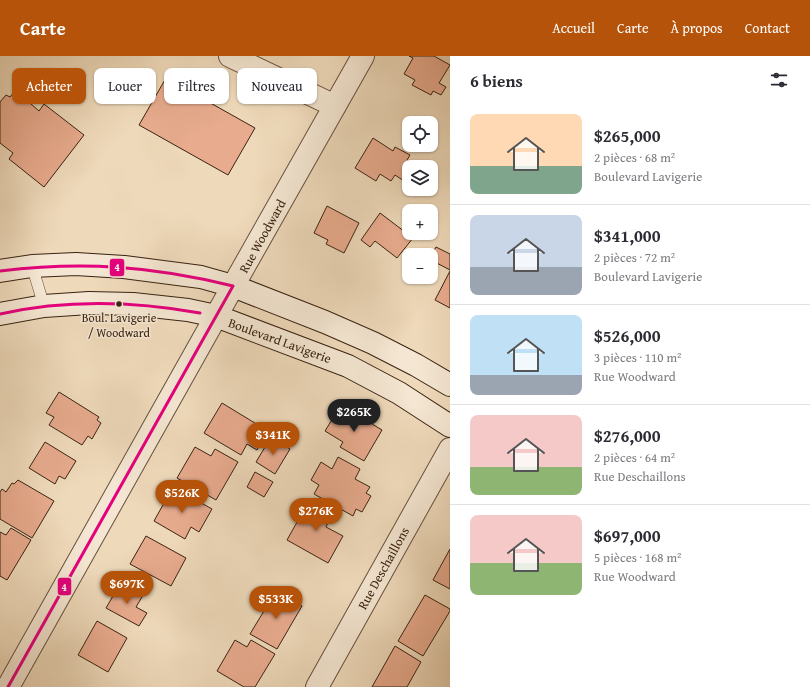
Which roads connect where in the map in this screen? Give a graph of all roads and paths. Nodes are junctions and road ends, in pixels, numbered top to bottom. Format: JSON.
{"nodes":[{"id":1,"x":230,"y":56,"type":"edge"},
{"id":2,"x":363,"y":56,"type":"edge"},
{"id":3,"x":334,"y":106,"type":"junction"},
{"id":4,"x":32,"y":266,"type":"junction"},
{"id":5,"x":0,"y":270,"type":"edge"},
{"id":6,"x":233,"y":286,"type":"junction"},
{"id":7,"x":44,"y":306,"type":"junction"},
{"id":8,"x":0,"y":314,"type":"edge"},
{"id":9,"x":216,"y":316,"type":"junction"},
{"id":10,"x":450,"y":386,"type":"edge"},
{"id":11,"x":450,"y":426,"type":"edge"},
{"id":12,"x":450,"y":449,"type":"edge"},
{"id":13,"x":8,"y":687,"type":"edge"},
{"id":14,"x":317,"y":687,"type":"edge"}],
"edges":[{"from":1,"to":3,"type":"street"},
{"from":2,"to":3,"type":"street","name":"Rue Woodward"},
{"from":3,"to":6,"type":"street","name":"Rue Woodward"},
{"from":4,"to":5,"type":"street"},
{"from":4,"to":6,"type":"street"},
{"from":4,"to":7,"type":"lane"},
{"from":6,"to":9,"type":"street","name":"Rue Woodward"},
{"from":6,"to":10,"type":"street"},
{"from":7,"to":8,"type":"street","name":"Boulevard Lavigerie"},
{"from":7,"to":9,"type":"street","name":"Boulevard Lavigerie"},
{"from":9,"to":11,"type":"street","name":"Boulevard Lavigerie"},
{"from":9,"to":13,"type":"street","name":"Rue Woodward"},
{"from":12,"to":14,"type":"street","name":"Rue Deschaillons"}]}
